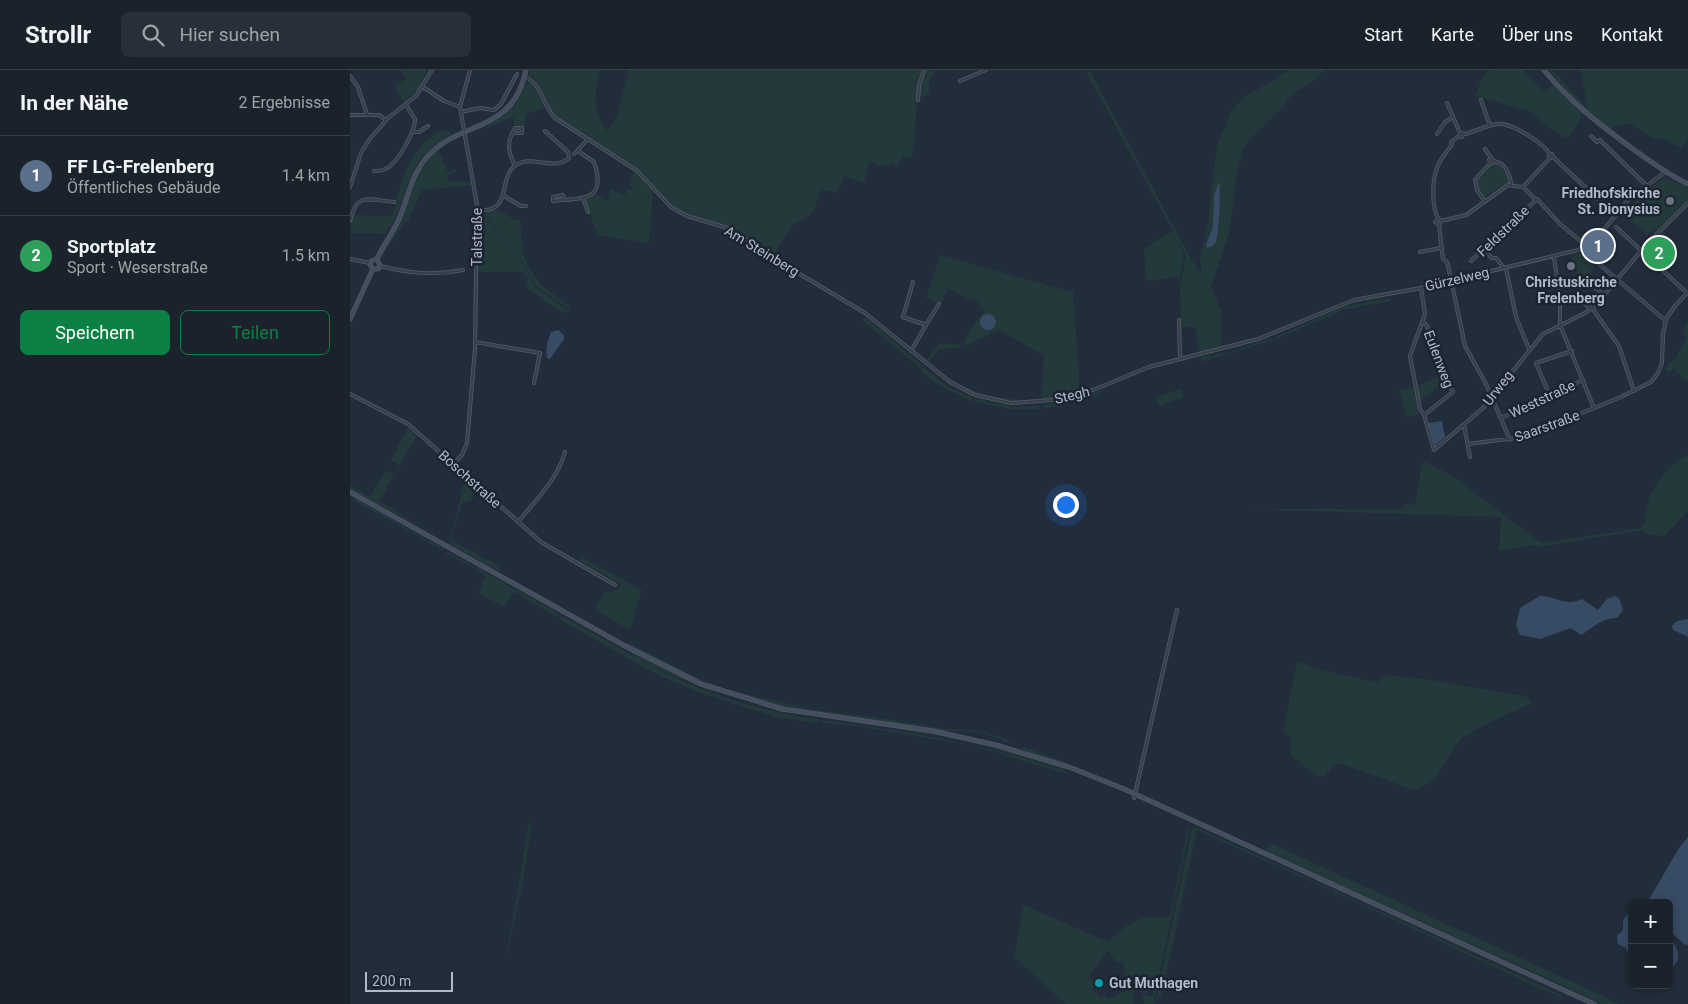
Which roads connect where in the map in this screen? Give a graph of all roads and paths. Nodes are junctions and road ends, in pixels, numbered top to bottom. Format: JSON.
{"nodes":[{"id":1,"x":432,"y":70,"type":"edge"},
{"id":2,"x":470,"y":70,"type":"edge"},
{"id":3,"x":526,"y":70,"type":"edge"},
{"id":4,"x":924,"y":70,"type":"edge"},
{"id":5,"x":986,"y":70,"type":"edge"},
{"id":6,"x":1544,"y":70,"type":"edge"},
{"id":7,"x":517,"y":74,"type":"dead end"},
{"id":8,"x":350,"y":76,"type":"edge"},
{"id":9,"x":525,"y":77,"type":"junction"},
{"id":10,"x":960,"y":81,"type":"dead end"},
{"id":11,"x":423,"y":87,"type":"junction"},
{"id":12,"x":918,"y":100,"type":"dead end"},
{"id":13,"x":1481,"y":100,"type":"dead end"},
{"id":14,"x":1446,"y":103,"type":"dead end"},
{"id":15,"x":406,"y":105,"type":"junction"},
{"id":16,"x":460,"y":107,"type":"junction"},
{"id":17,"x":460,"y":112,"type":"junction"},
{"id":18,"x":367,"y":114,"type":"junction"},
{"id":19,"x":350,"y":115,"type":"edge"},
{"id":20,"x":1453,"y":117,"type":"junction"},
{"id":21,"x":386,"y":120,"type":"junction"},
{"id":22,"x":1489,"y":124,"type":"junction"},
{"id":23,"x":428,"y":126,"type":"dead end"},
{"id":24,"x":545,"y":131,"type":"dead end"},
{"id":25,"x":413,"y":132,"type":"junction"},
{"id":26,"x":463,"y":132,"type":"junction"},
{"id":27,"x":512,"y":133,"type":"dead end"},
{"id":28,"x":1437,"y":134,"type":"dead end"},
{"id":29,"x":1461,"y":135,"type":"junction"},
{"id":30,"x":1591,"y":136,"type":"dead end"},
{"id":31,"x":588,"y":139,"type":"junction"},
{"id":32,"x":1484,"y":150,"type":"dead end"},
{"id":33,"x":578,"y":151,"type":"junction"},
{"id":34,"x":574,"y":154,"type":"dead end"},
{"id":35,"x":1551,"y":156,"type":"junction"},
{"id":36,"x":1493,"y":160,"type":"junction"},
{"id":37,"x":515,"y":166,"type":"junction"},
{"id":38,"x":374,"y":171,"type":"dead end"},
{"id":39,"x":1665,"y":172,"type":"junction"},
{"id":40,"x":1511,"y":184,"type":"junction"},
{"id":41,"x":1688,"y":184,"type":"edge"},
{"id":42,"x":1647,"y":186,"type":"junction"},
{"id":43,"x":350,"y":187,"type":"edge"},
{"id":44,"x":1523,"y":187,"type":"junction"},
{"id":45,"x":504,"y":196,"type":"junction"},
{"id":46,"x":583,"y":198,"type":"junction"},
{"id":47,"x":564,"y":200,"type":"dead end"},
{"id":48,"x":1484,"y":200,"type":"junction"},
{"id":49,"x":1536,"y":200,"type":"junction"},
{"id":50,"x":394,"y":202,"type":"dead end"},
{"id":51,"x":1688,"y":203,"type":"edge"},
{"id":52,"x":526,"y":206,"type":"dead end"},
{"id":53,"x":477,"y":210,"type":"junction"},
{"id":54,"x":588,"y":212,"type":"dead end"},
{"id":55,"x":1615,"y":215,"type":"junction"},
{"id":56,"x":1439,"y":220,"type":"junction"},
{"id":57,"x":350,"y":221,"type":"edge"},
{"id":58,"x":1616,"y":227,"type":"dead end"},
{"id":59,"x":1584,"y":246,"type":"junction"},
{"id":60,"x":1441,"y":248,"type":"junction"},
{"id":61,"x":1484,"y":250,"type":"junction"},
{"id":62,"x":1641,"y":250,"type":"junction"},
{"id":63,"x":1420,"y":252,"type":"dead end"},
{"id":64,"x":1554,"y":257,"type":"junction"},
{"id":65,"x":350,"y":259,"type":"edge"},
{"id":66,"x":377,"y":259,"type":"junction"},
{"id":67,"x":1472,"y":261,"type":"dead end"},
{"id":68,"x":370,"y":263,"type":"junction"},
{"id":69,"x":380,"y":266,"type":"junction"},
{"id":70,"x":1505,"y":268,"type":"junction"},
{"id":71,"x":373,"y":269,"type":"junction"},
{"id":72,"x":463,"y":270,"type":"dead end"},
{"id":73,"x":1617,"y":280,"type":"junction"},
{"id":74,"x":1450,"y":281,"type":"junction"},
{"id":75,"x":913,"y":282,"type":"dead end"},
{"id":76,"x":1587,"y":282,"type":"dead end"},
{"id":77,"x":1421,"y":288,"type":"junction"},
{"id":78,"x":1688,"y":292,"type":"edge"},
{"id":79,"x":1604,"y":295,"type":"junction"},
{"id":80,"x":1578,"y":298,"type":"dead end"},
{"id":81,"x":939,"y":304,"type":"dead end"},
{"id":82,"x":1591,"y":309,"type":"junction"},
{"id":83,"x":350,"y":319,"type":"edge"},
{"id":84,"x":1179,"y":320,"type":"dead end"},
{"id":85,"x":1666,"y":320,"type":"junction"},
{"id":86,"x":1423,"y":322,"type":"junction"},
{"id":87,"x":926,"y":325,"type":"junction"},
{"id":88,"x":1560,"y":325,"type":"junction"},
{"id":89,"x":475,"y":342,"type":"junction"},
{"id":90,"x":1226,"y":349,"type":"joint"},
{"id":91,"x":1529,"y":349,"type":"junction"},
{"id":92,"x":911,"y":351,"type":"junction"},
{"id":93,"x":1572,"y":351,"type":"junction"},
{"id":94,"x":1180,"y":359,"type":"junction"},
{"id":95,"x":1583,"y":380,"type":"junction"},
{"id":96,"x":534,"y":383,"type":"dead end"},
{"id":97,"x":960,"y":388,"type":"joint"},
{"id":98,"x":1634,"y":391,"type":"junction"},
{"id":99,"x":350,"y":394,"type":"edge"},
{"id":100,"x":1549,"y":394,"type":"junction"},
{"id":101,"x":1492,"y":397,"type":"junction"},
{"id":102,"x":1594,"y":408,"type":"junction"},
{"id":103,"x":1424,"y":415,"type":"junction"},
{"id":104,"x":1501,"y":418,"type":"junction"},
{"id":105,"x":1464,"y":425,"type":"junction"},
{"id":106,"x":1510,"y":440,"type":"junction"},
{"id":107,"x":1468,"y":444,"type":"junction"},
{"id":108,"x":565,"y":452,"type":"dead end"},
{"id":109,"x":1470,"y":458,"type":"dead end"},
{"id":110,"x":453,"y":464,"type":"junction"},
{"id":111,"x":350,"y":492,"type":"edge"},
{"id":112,"x":518,"y":522,"type":"junction"},
{"id":113,"x":615,"y":585,"type":"dead end"},
{"id":114,"x":1177,"y":610,"type":"dead end"},
{"id":115,"x":1134,"y":796,"type":"junction"},
{"id":116,"x":1594,"y":1004,"type":"edge"}],
"edges":[{"from":1,"to":11,"type":"street"},
{"from":2,"to":16,"type":"street","name":"Talstraße"},
{"from":3,"to":9,"type":"main road"},
{"from":4,"to":12,"type":"street"},
{"from":5,"to":10,"type":"street"},
{"from":6,"to":39,"type":"main road"},
{"from":7,"to":17,"type":"street"},
{"from":8,"to":18,"type":"street"},
{"from":9,"to":26,"type":"main road"},
{"from":9,"to":31,"type":"street","name":"Am Steinberg"},
{"from":11,"to":15,"type":"street"},
{"from":11,"to":16,"type":"street"},
{"from":13,"to":22,"type":"street"},
{"from":14,"to":20,"type":"street"},
{"from":15,"to":21,"type":"street"},
{"from":15,"to":25,"type":"street"},
{"from":16,"to":17,"type":"street","name":"Talstraße"},
{"from":17,"to":26,"type":"street","name":"Talstraße"},
{"from":18,"to":19,"type":"street"},
{"from":18,"to":21,"type":"street"},
{"from":20,"to":28,"type":"street"},
{"from":20,"to":29,"type":"street"},
{"from":21,"to":43,"type":"street"},
{"from":22,"to":29,"type":"street"},
{"from":22,"to":35,"type":"street"},
{"from":23,"to":25,"type":"street"},
{"from":24,"to":37,"type":"street"},
{"from":25,"to":38,"type":"street"},
{"from":26,"to":53,"type":"street","name":"Talstraße"},
{"from":26,"to":66,"type":"main road"},
{"from":27,"to":37,"type":"street"},
{"from":29,"to":56,"type":"street"},
{"from":30,"to":42,"type":"street"},
{"from":31,"to":33,"type":"street"},
{"from":31,"to":92,"type":"street","name":"Am Steinberg"},
{"from":32,"to":36,"type":"street"},
{"from":33,"to":34,"type":"street"},
{"from":33,"to":46,"type":"street"},
{"from":35,"to":44,"type":"street"},
{"from":35,"to":55,"type":"street"},
{"from":36,"to":40,"type":"street"},
{"from":36,"to":48,"type":"street"},
{"from":37,"to":45,"type":"street"},
{"from":39,"to":41,"type":"main road"},
{"from":39,"to":42,"type":"street","name":"Gürzelweg"},
{"from":40,"to":44,"type":"street"},
{"from":40,"to":48,"type":"street"},
{"from":42,"to":55,"type":"street","name":"Gürzelweg"},
{"from":44,"to":49,"type":"street","name":"Feldstraße"},
{"from":45,"to":52,"type":"street"},
{"from":45,"to":53,"type":"street"},
{"from":46,"to":47,"type":"street"},
{"from":46,"to":54,"type":"street"},
{"from":48,"to":56,"type":"street"},
{"from":49,"to":59,"type":"street"},
{"from":49,"to":61,"type":"street","name":"Feldstraße"},
{"from":50,"to":57,"type":"street"},
{"from":51,"to":62,"type":"street","name":"Urweg"},
{"from":53,"to":89,"type":"street","name":"Talstraße"},
{"from":55,"to":59,"type":"street","name":"Gürzelweg"},
{"from":56,"to":60,"type":"street"},
{"from":58,"to":62,"type":"street"},
{"from":59,"to":64,"type":"street","name":"Gürzelweg"},
{"from":59,"to":73,"type":"street"},
{"from":60,"to":63,"type":"street"},
{"from":60,"to":74,"type":"street"},
{"from":61,"to":67,"type":"street","name":"Feldstraße"},
{"from":61,"to":70,"type":"street"},
{"from":62,"to":73,"type":"street","name":"Urweg"},
{"from":62,"to":78,"type":"street"},
{"from":64,"to":70,"type":"street","name":"Gürzelweg"},
{"from":64,"to":88,"type":"street"},
{"from":65,"to":68,"type":"street"},
{"from":66,"to":68,"type":"main road"},
{"from":66,"to":69,"type":"main road"},
{"from":68,"to":71,"type":"main road"},
{"from":69,"to":71,"type":"main road"},
{"from":69,"to":72,"type":"street"},
{"from":70,"to":74,"type":"street","name":"Gürzelweg"},
{"from":70,"to":91,"type":"street"},
{"from":71,"to":83,"type":"main road"},
{"from":73,"to":79,"type":"street","name":"Urweg"},
{"from":73,"to":85,"type":"street"},
{"from":74,"to":77,"type":"street","name":"Gürzelweg"},
{"from":74,"to":101,"type":"street"},
{"from":75,"to":87,"type":"street"},
{"from":76,"to":79,"type":"street"},
{"from":77,"to":86,"type":"street"},
{"from":77,"to":90,"type":"street","name":"Gürzelweg"},
{"from":78,"to":85,"type":"street"},
{"from":79,"to":82,"type":"street","name":"Urweg"},
{"from":80,"to":82,"type":"street"},
{"from":81,"to":87,"type":"street"},
{"from":82,"to":88,"type":"street","name":"Urweg"},
{"from":82,"to":98,"type":"street"},
{"from":84,"to":94,"type":"street"},
{"from":85,"to":98,"type":"street","name":"Saarstraße"},
{"from":86,"to":103,"type":"street"},
{"from":86,"to":103,"type":"street","name":"Eulenweg"},
{"from":87,"to":92,"type":"street"},
{"from":88,"to":91,"type":"street","name":"Urweg"},
{"from":88,"to":93,"type":"street"},
{"from":89,"to":96,"type":"street"},
{"from":89,"to":110,"type":"street","name":"Talstraße"},
{"from":90,"to":94,"type":"street","name":"Stegh"},
{"from":91,"to":101,"type":"street","name":"Urweg"},
{"from":92,"to":97,"type":"street","name":"Am Steinberg"},
{"from":93,"to":95,"type":"street"},
{"from":93,"to":100,"type":"street"},
{"from":94,"to":97,"type":"street","name":"Stegh"},
{"from":95,"to":100,"type":"street","name":"Weststraße"},
{"from":95,"to":102,"type":"street"},
{"from":98,"to":102,"type":"street","name":"Saarstraße"},
{"from":99,"to":110,"type":"street","name":"Boschstraße"},
{"from":100,"to":104,"type":"street","name":"Weststraße"},
{"from":101,"to":104,"type":"street"},
{"from":101,"to":105,"type":"street","name":"Urweg"},
{"from":102,"to":106,"type":"street","name":"Saarstraße"},
{"from":103,"to":105,"type":"street","name":"Urweg"},
{"from":104,"to":106,"type":"street"},
{"from":105,"to":107,"type":"street"},
{"from":106,"to":107,"type":"street","name":"Saarstraße"},
{"from":107,"to":109,"type":"street"},
{"from":108,"to":112,"type":"street"},
{"from":110,"to":112,"type":"street","name":"Boschstraße"},
{"from":111,"to":115,"type":"main road"},
{"from":112,"to":113,"type":"street","name":"Boschstraße"},
{"from":114,"to":115,"type":"street"},
{"from":115,"to":116,"type":"main road"}]}
